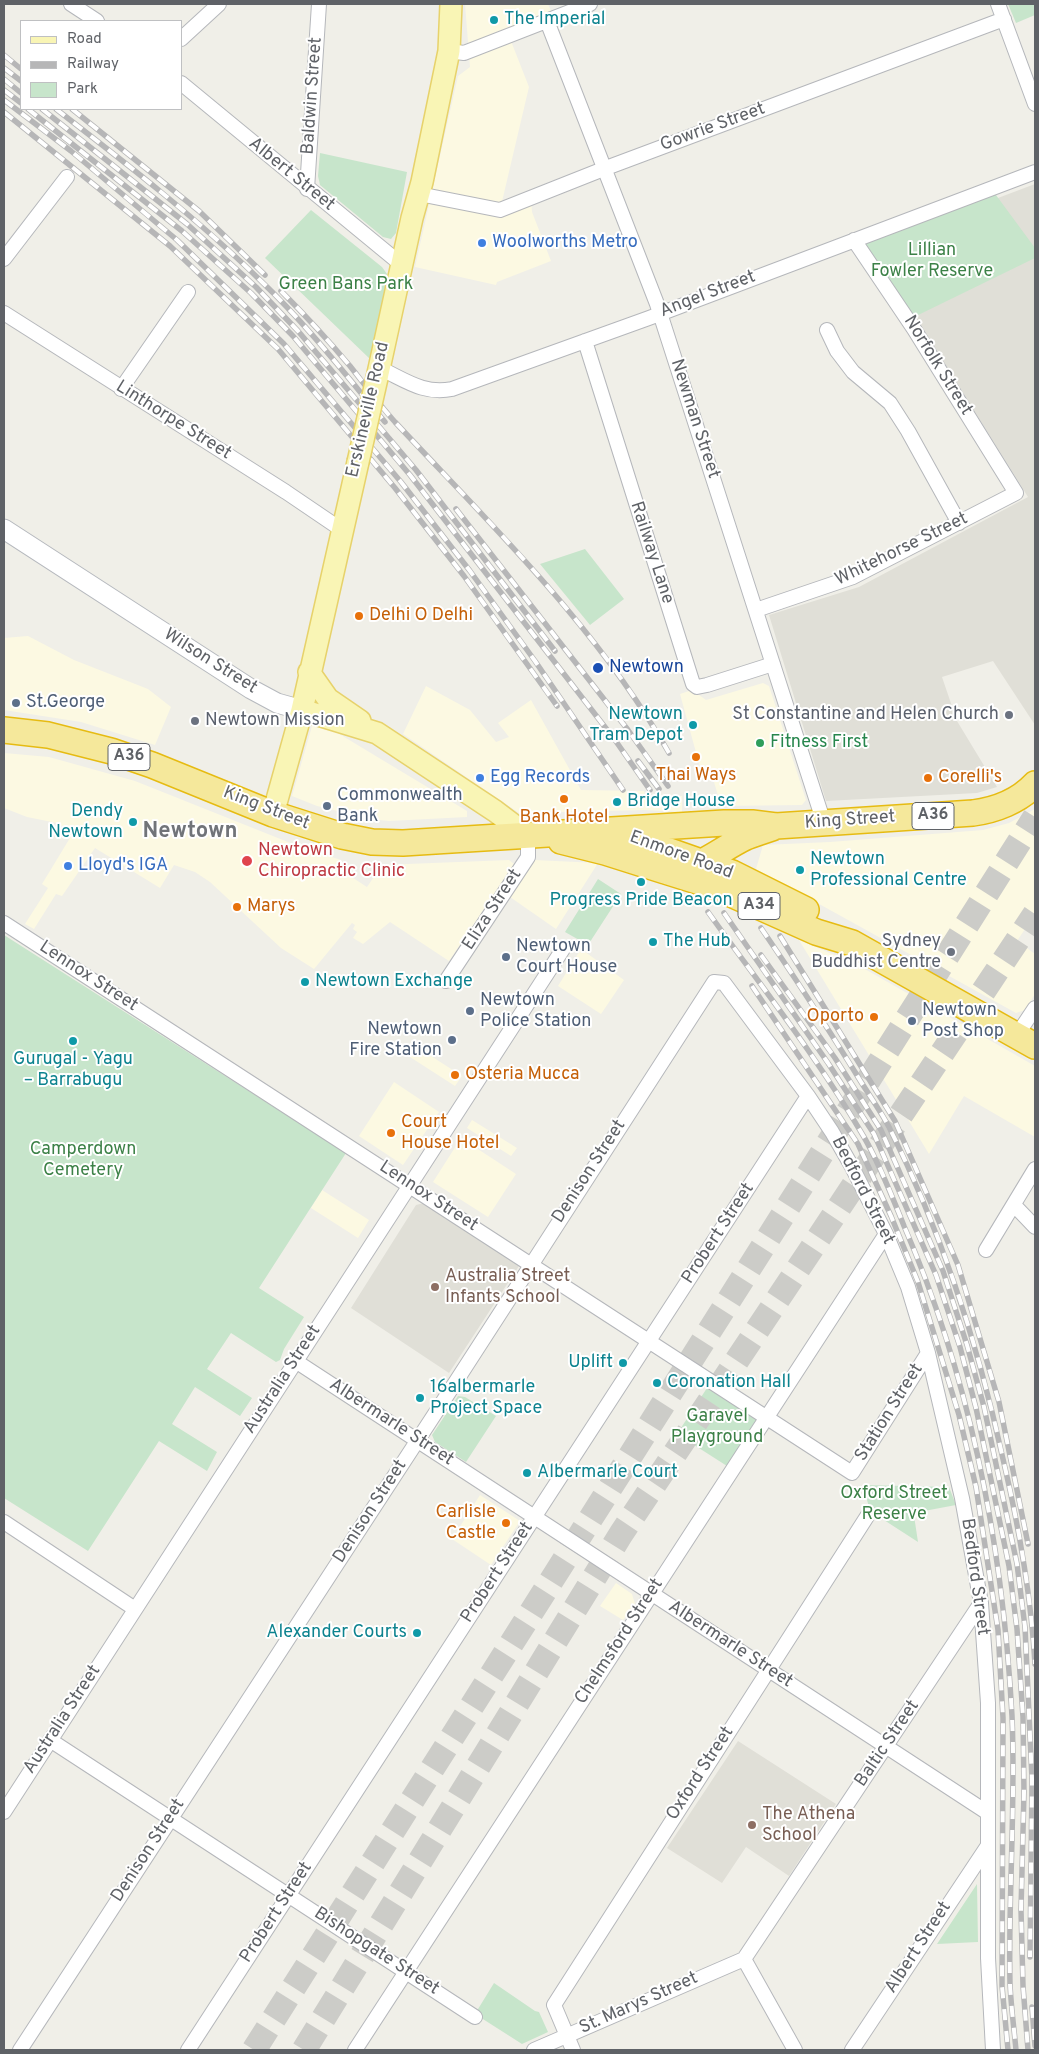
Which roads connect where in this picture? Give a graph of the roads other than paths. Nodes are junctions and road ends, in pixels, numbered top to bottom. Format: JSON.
{"nodes":[{"id":1,"x":71,"y":4,"type":"edge"},
{"id":2,"x":219,"y":4,"type":"edge"},
{"id":3,"x":319,"y":4,"type":"edge"},
{"id":4,"x":451,"y":4,"type":"edge"},
{"id":5,"x":590,"y":4,"type":"edge"},
{"id":6,"x":998,"y":4,"type":"edge"},
{"id":7,"x":1004,"y":19,"type":"junction"},
{"id":8,"x":95,"y":20,"type":"edge"},
{"id":9,"x":547,"y":21,"type":"junction"},
{"id":10,"x":182,"y":38,"type":"edge"},
{"id":11,"x":449,"y":51,"type":"junction"},
{"id":12,"x":182,"y":85,"type":"edge"},
{"id":13,"x":1035,"y":104,"type":"edge"},
{"id":14,"x":606,"y":168,"type":"junction"},
{"id":15,"x":1035,"y":172,"type":"edge"},
{"id":16,"x":67,"y":178,"type":"dead end"},
{"id":17,"x":308,"y":189,"type":"junction"},
{"id":18,"x":419,"y":194,"type":"junction"},
{"id":19,"x":854,"y":240,"type":"junction"},
{"id":20,"x":4,"y":259,"type":"edge"},
{"id":21,"x":402,"y":266,"type":"junction"},
{"id":22,"x":188,"y":292,"type":"dead end"},
{"id":23,"x":4,"y":312,"type":"edge"},
{"id":24,"x":660,"y":313,"type":"junction"},
{"id":25,"x":827,"y":330,"type":"dead end"},
{"id":26,"x":585,"y":341,"type":"junction"},
{"id":27,"x":378,"y":373,"type":"junction"},
{"id":28,"x":121,"y":389,"type":"junction"},
{"id":29,"x":1016,"y":493,"type":"joint"},
{"id":30,"x":959,"y":522,"type":"junction"},
{"id":31,"x":4,"y":529,"type":"edge"},
{"id":32,"x":342,"y":530,"type":"junction"},
{"id":33,"x":756,"y":610,"type":"junction"},
{"id":34,"x":773,"y":664,"type":"junction"},
{"id":35,"x":309,"y":672,"type":"junction"},
{"id":36,"x":302,"y":710,"type":"junction"},
{"id":37,"x":4,"y":730,"type":"edge"},
{"id":38,"x":377,"y":733,"type":"junction"},
{"id":39,"x":1035,"y":784,"type":"edge"},
{"id":40,"x":273,"y":814,"type":"junction"},
{"id":41,"x":824,"y":823,"type":"junction"},
{"id":42,"x":776,"y":826,"type":"junction"},
{"id":43,"x":612,"y":831,"type":"junction"},
{"id":44,"x":532,"y":836,"type":"junction"},
{"id":45,"x":702,"y":861,"type":"junction"},
{"id":46,"x":665,"y":871,"type":"junction"},
{"id":47,"x":4,"y":923,"type":"edge"},
{"id":48,"x":852,"y":943,"type":"junction"},
{"id":49,"x":563,"y":949,"type":"dead end"},
{"id":50,"x":446,"y":981,"type":"dead end"},
{"id":51,"x":724,"y":983,"type":"joint"},
{"id":52,"x":1035,"y":1008,"type":"edge"},
{"id":53,"x":1026,"y":1041,"type":"edge"},
{"id":54,"x":808,"y":1096,"type":"junction"},
{"id":55,"x":1035,"y":1169,"type":"edge"},
{"id":56,"x":410,"y":1185,"type":"junction"},
{"id":57,"x":1014,"y":1205,"type":"junction"},
{"id":58,"x":1035,"y":1227,"type":"edge"},
{"id":59,"x":886,"y":1234,"type":"junction"},
{"id":60,"x":986,"y":1250,"type":"dead end"},
{"id":61,"x":531,"y":1264,"type":"junction"},
{"id":62,"x":649,"y":1341,"type":"junction"},
{"id":63,"x":928,"y":1353,"type":"junction"},
{"id":64,"x":297,"y":1362,"type":"junction"},
{"id":65,"x":767,"y":1417,"type":"junction"},
{"id":66,"x":418,"y":1441,"type":"junction"},
{"id":67,"x":852,"y":1472,"type":"joint"},
{"id":68,"x":868,"y":1516,"type":"dead end"},
{"id":69,"x":535,"y":1517,"type":"junction"},
{"id":70,"x":4,"y":1522,"type":"edge"},
{"id":71,"x":651,"y":1593,"type":"junction"},
{"id":72,"x":981,"y":1603,"type":"junction"},
{"id":73,"x":135,"y":1609,"type":"junction"},
{"id":74,"x":769,"y":1670,"type":"junction"},
{"id":75,"x":50,"y":1740,"type":"junction"},
{"id":76,"x":886,"y":1746,"type":"junction"},
{"id":77,"x":4,"y":1812,"type":"edge"},
{"id":78,"x":988,"y":1813,"type":"junction"},
{"id":79,"x":171,"y":1819,"type":"junction"},
{"id":80,"x":987,"y":1847,"type":"junction"},
{"id":81,"x":288,"y":1895,"type":"junction"},
{"id":82,"x":744,"y":1959,"type":"junction"},
{"id":83,"x":406,"y":1971,"type":"junction"},
{"id":84,"x":475,"y":2017,"type":"dead end"},
{"id":85,"x":567,"y":2036,"type":"junction"},
{"id":86,"x":20,"y":2050,"type":"edge"},
{"id":87,"x":188,"y":2050,"type":"edge"},
{"id":88,"x":355,"y":2050,"type":"edge"},
{"id":89,"x":534,"y":2050,"type":"edge"},
{"id":90,"x":574,"y":2050,"type":"edge"},
{"id":91,"x":795,"y":2050,"type":"edge"},
{"id":92,"x":852,"y":2050,"type":"edge"},
{"id":93,"x":993,"y":2050,"type":"edge"}],
"edges":[{"from":1,"to":8,"type":"street"},
{"from":2,"to":10,"type":"street"},
{"from":3,"to":17,"type":"street","name":"Baldwin Street"},
{"from":4,"to":11,"type":"main road","name":"Erskineville Road"},
{"from":5,"to":9,"type":"street"},
{"from":6,"to":7,"type":"street"},
{"from":7,"to":13,"type":"street"},
{"from":7,"to":14,"type":"street","name":"Gowrie Street"},
{"from":9,"to":11,"type":"street"},
{"from":9,"to":14,"type":"street","name":"Newman Street"},
{"from":11,"to":18,"type":"main road","name":"Erskineville Road"},
{"from":12,"to":17,"type":"street","name":"Albert Street"},
{"from":14,"to":18,"type":"street","name":"Gowrie Street"},
{"from":14,"to":24,"type":"street","name":"Newman Street"},
{"from":15,"to":19,"type":"street","name":"Angel Street"},
{"from":16,"to":20,"type":"street"},
{"from":17,"to":21,"type":"street","name":"Albert Street"},
{"from":18,"to":21,"type":"main road","name":"Erskineville Road"},
{"from":19,"to":24,"type":"street","name":"Angel Street"},
{"from":19,"to":29,"type":"street","name":"Norfolk Street"},
{"from":21,"to":27,"type":"main road","name":"Erskineville Road"},
{"from":22,"to":28,"type":"street"},
{"from":23,"to":28,"type":"street","name":"Linthorpe Street"},
{"from":24,"to":26,"type":"street","name":"Angel Street"},
{"from":24,"to":33,"type":"street","name":"Newman Street"},
{"from":25,"to":30,"type":"street"},
{"from":26,"to":27,"type":"street","name":"Angel Street"},
{"from":26,"to":34,"type":"street","name":"Railway Lane"},
{"from":27,"to":32,"type":"main road","name":"Erskineville Road","bridge":true},
{"from":28,"to":32,"type":"street","name":"Linthorpe Street"},
{"from":29,"to":30,"type":"street","name":"Whitehorse Street"},
{"from":30,"to":33,"type":"street","name":"Whitehorse Street"},
{"from":31,"to":36,"type":"street","name":"Wilson Street"},
{"from":32,"to":35,"type":"main road","name":"Erskineville Road"},
{"from":33,"to":34,"type":"street","name":"Newman Street"},
{"from":34,"to":41,"type":"street","name":"Newman Street"},
{"from":35,"to":36,"type":"main road","name":"Erskineville Road"},
{"from":35,"to":38,"type":"main road"},
{"from":36,"to":38,"type":"main road","name":"Wilson Street"},
{"from":36,"to":40,"type":"main road","name":"Erskineville Road"},
{"from":37,"to":40,"type":"highway","name":"King Street","number":"A36"},
{"from":38,"to":44,"type":"main road","name":"Wilson Street"},
{"from":39,"to":41,"type":"highway","name":"King Street","number":"A36"},
{"from":40,"to":44,"type":"highway","name":"King Street","number":"A36"},
{"from":41,"to":42,"type":"highway","name":"King Street","number":"A36"},
{"from":42,"to":43,"type":"highway","name":"King Street","number":"A36"},
{"from":42,"to":45,"type":"highway","name":"King Street","number":"A36"},
{"from":43,"to":44,"type":"highway","name":"King Street","number":"A36"},
{"from":43,"to":45,"type":"highway","name":"Enmore Road","number":"A34"},
{"from":44,"to":46,"type":"highway","name":"King Street","number":"A36"},
{"from":44,"to":50,"type":"street","name":"Eliza Street"},
{"from":45,"to":46,"type":"highway","name":"King Street","number":"A36"},
{"from":45,"to":48,"type":"highway","name":"Enmore Road","number":"A34"},
{"from":46,"to":48,"type":"highway","name":"Enmore Road","number":"A34"},
{"from":47,"to":56,"type":"street","name":"Lennox Street"},
{"from":48,"to":53,"type":"highway","name":"Enmore Road","number":"A34"},
{"from":49,"to":56,"type":"street","name":"Australia Street"},
{"from":51,"to":54,"type":"street","name":"Bedford Street"},
{"from":51,"to":61,"type":"street","name":"Denison Street"},
{"from":52,"to":53,"type":"street"},
{"from":54,"to":59,"type":"street","name":"Bedford Street"},
{"from":54,"to":62,"type":"street","name":"Probert Street"},
{"from":55,"to":57,"type":"street"},
{"from":56,"to":61,"type":"street","name":"Lennox Street"},
{"from":56,"to":64,"type":"street","name":"Australia Street"},
{"from":57,"to":58,"type":"street"},
{"from":57,"to":60,"type":"street"},
{"from":59,"to":63,"type":"street","name":"Bedford Street"},
{"from":59,"to":65,"type":"street","name":"Chelmsford Street"},
{"from":61,"to":62,"type":"street","name":"Lennox Street"},
{"from":61,"to":66,"type":"street","name":"Denison Street"},
{"from":62,"to":65,"type":"street","name":"Lennox Street"},
{"from":62,"to":69,"type":"street","name":"Probert Street"},
{"from":63,"to":67,"type":"street","name":"Station Street"},
{"from":63,"to":72,"type":"street","name":"Bedford Street"},
{"from":64,"to":66,"type":"street","name":"Albermarle Street"},
{"from":64,"to":73,"type":"street","name":"Australia Street"},
{"from":65,"to":67,"type":"street","name":"Lennox Street"},
{"from":65,"to":71,"type":"street","name":"Chelmsford Street"},
{"from":66,"to":69,"type":"street","name":"Albermarle Street"},
{"from":66,"to":79,"type":"street","name":"Denison Street"},
{"from":68,"to":74,"type":"street","name":"Oxford Street"},
{"from":69,"to":71,"type":"street","name":"Albermarle Street"},
{"from":69,"to":81,"type":"street","name":"Probert Street"},
{"from":70,"to":73,"type":"street"},
{"from":71,"to":74,"type":"street","name":"Albermarle Street"},
{"from":71,"to":83,"type":"street","name":"Chelmsford Street"},
{"from":72,"to":76,"type":"street","name":"Baltic Street"},
{"from":72,"to":78,"type":"street","name":"Bedford Street"},
{"from":73,"to":75,"type":"street","name":"Australia Street"},
{"from":74,"to":76,"type":"street","name":"Albermarle Street"},
{"from":74,"to":85,"type":"street","name":"Oxford Street"},
{"from":75,"to":77,"type":"street","name":"Australia Street"},
{"from":75,"to":79,"type":"street","name":"Bishopgate Street"},
{"from":76,"to":78,"type":"street","name":"Albermarle Street"},
{"from":76,"to":82,"type":"street","name":"Baltic Street"},
{"from":78,"to":80,"type":"street","name":"Bedford Street"},
{"from":79,"to":81,"type":"street","name":"Bishopgate Street"},
{"from":79,"to":86,"type":"street","name":"Denison Street"},
{"from":80,"to":92,"type":"street","name":"Albert Street"},
{"from":80,"to":93,"type":"street","name":"Bedford Street"},
{"from":81,"to":83,"type":"street","name":"Bishopgate Street"},
{"from":81,"to":87,"type":"street","name":"Probert Street"},
{"from":82,"to":85,"type":"street","name":"St. Marys Street"},
{"from":82,"to":91,"type":"street"},
{"from":83,"to":84,"type":"street","name":"Bishopgate Street"},
{"from":83,"to":88,"type":"street","name":"Chelmsford Street"},
{"from":85,"to":89,"type":"street","name":"St. Marys Street"},
{"from":85,"to":90,"type":"street"}]}
